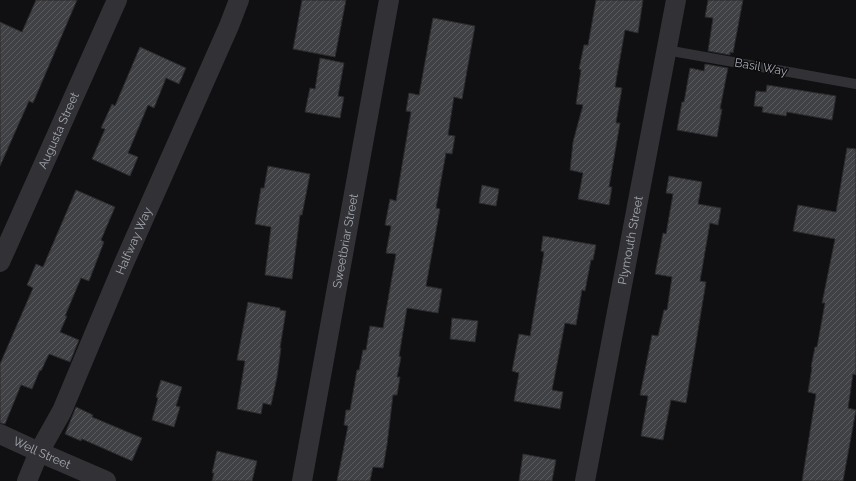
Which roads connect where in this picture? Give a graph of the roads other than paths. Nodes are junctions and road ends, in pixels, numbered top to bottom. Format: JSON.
{"nodes":[{"id":1,"x":117,"y":0,"type":"edge"},
{"id":2,"x":239,"y":0,"type":"edge"},
{"id":3,"x":389,"y":0,"type":"edge"},
{"id":4,"x":676,"y":0,"type":"edge"},
{"id":5,"x":666,"y":50,"type":"junction"},
{"id":6,"x":856,"y":84,"type":"edge"},
{"id":7,"x":0,"y":262,"type":"edge"},
{"id":8,"x":0,"y":434,"type":"edge"},
{"id":9,"x":39,"y":452,"type":"junction"},
{"id":10,"x":27,"y":481,"type":"edge"},
{"id":11,"x":106,"y":481,"type":"edge"},
{"id":12,"x":302,"y":481,"type":"edge"},
{"id":13,"x":585,"y":481,"type":"edge"}],
"edges":[{"from":1,"to":7,"type":"street","name":"Augusta Street"},
{"from":2,"to":9,"type":"street","name":"Halfway Way"},
{"from":3,"to":12,"type":"street","name":"Sweetbriar Street"},
{"from":4,"to":5,"type":"street","name":"Plymouth Street"},
{"from":5,"to":6,"type":"lane","name":"Basil Way"},
{"from":5,"to":13,"type":"street","name":"Plymouth Street"},
{"from":8,"to":9,"type":"street","name":"Well Street"},
{"from":9,"to":10,"type":"street","name":"Halfway Way"},
{"from":9,"to":11,"type":"street","name":"Well Street"}]}
